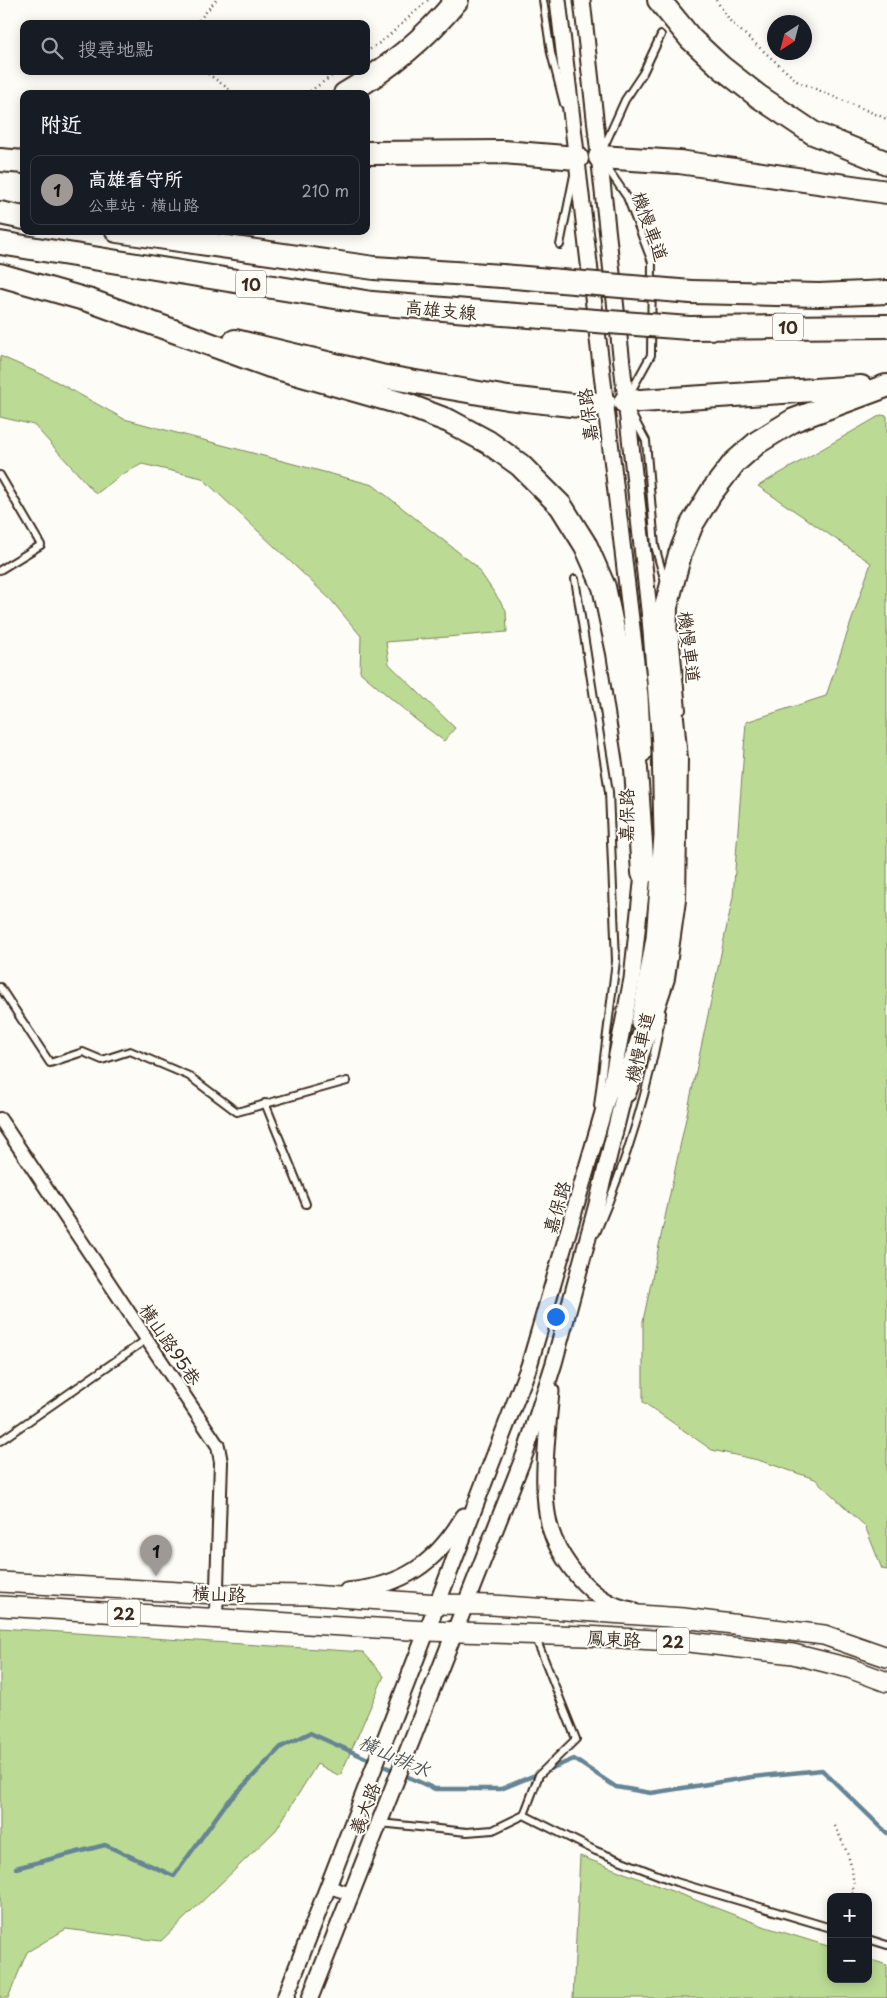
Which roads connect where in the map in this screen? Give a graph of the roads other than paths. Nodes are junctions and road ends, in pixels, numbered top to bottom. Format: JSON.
{"nodes":[{"id":1,"x":457,"y":0,"type":"edge"},
{"id":2,"x":543,"y":0,"type":"edge"},
{"id":3,"x":558,"y":0,"type":"edge"},
{"id":4,"x":582,"y":0,"type":"edge"},
{"id":5,"x":659,"y":0,"type":"edge"},
{"id":6,"x":661,"y":35,"type":"dead end"},
{"id":7,"x":352,"y":90,"type":"edge"},
{"id":8,"x":370,"y":153,"type":"edge"},
{"id":9,"x":600,"y":156,"type":"junction"},
{"id":10,"x":577,"y":158,"type":"junction"},
{"id":11,"x":0,"y":160,"type":"edge"},
{"id":12,"x":20,"y":162,"type":"edge"},
{"id":13,"x":887,"y":163,"type":"edge"},
{"id":14,"x":887,"y":192,"type":"edge"},
{"id":15,"x":0,"y":212,"type":"edge"},
{"id":16,"x":20,"y":217,"type":"edge"},
{"id":17,"x":144,"y":235,"type":"edge"},
{"id":18,"x":0,"y":243,"type":"edge"},
{"id":19,"x":560,"y":246,"type":"dead end"},
{"id":20,"x":0,"y":275,"type":"edge"},
{"id":21,"x":887,"y":292,"type":"edge"},
{"id":22,"x":125,"y":314,"type":"junction"},
{"id":23,"x":887,"y":326,"type":"edge"},
{"id":24,"x":887,"y":386,"type":"edge"},
{"id":25,"x":615,"y":403,"type":"junction"},
{"id":26,"x":0,"y":475,"type":"edge"},
{"id":27,"x":0,"y":570,"type":"edge"},
{"id":28,"x":575,"y":579,"type":"dead end"},
{"id":29,"x":668,"y":594,"type":"junction"},
{"id":30,"x":683,"y":718,"type":"dead end"},
{"id":31,"x":682,"y":868,"type":"dead end"},
{"id":32,"x":643,"y":873,"type":"junction"},
{"id":33,"x":0,"y":987,"type":"edge"},
{"id":34,"x":664,"y":1000,"type":"dead end"},
{"id":35,"x":662,"y":1009,"type":"dead end"},
{"id":36,"x":347,"y":1081,"type":"dead end"},
{"id":37,"x":625,"y":1092,"type":"junction"},
{"id":38,"x":265,"y":1103,"type":"junction"},
{"id":39,"x":0,"y":1119,"type":"edge"},
{"id":40,"x":593,"y":1150,"type":"junction"},
{"id":41,"x":306,"y":1204,"type":"dead end"},
{"id":42,"x":573,"y":1287,"type":"junction"},
{"id":43,"x":147,"y":1339,"type":"junction"},
{"id":44,"x":554,"y":1363,"type":"junction"},
{"id":45,"x":0,"y":1441,"type":"edge"},
{"id":46,"x":488,"y":1473,"type":"junction"},
{"id":47,"x":0,"y":1582,"type":"edge"},
{"id":48,"x":216,"y":1594,"type":"junction"},
{"id":49,"x":311,"y":1594,"type":"junction"},
{"id":50,"x":438,"y":1604,"type":"junction"},
{"id":51,"x":464,"y":1605,"type":"junction"},
{"id":52,"x":0,"y":1606,"type":"edge"},
{"id":53,"x":216,"y":1618,"type":"junction"},
{"id":54,"x":683,"y":1618,"type":"junction"},
{"id":55,"x":427,"y":1632,"type":"junction"},
{"id":56,"x":453,"y":1632,"type":"junction"},
{"id":57,"x":534,"y":1635,"type":"junction"},
{"id":58,"x":887,"y":1656,"type":"edge"},
{"id":59,"x":887,"y":1682,"type":"edge"},
{"id":60,"x":524,"y":1816,"type":"junction"},
{"id":61,"x":379,"y":1823,"type":"junction"},
{"id":62,"x":329,"y":1887,"type":"junction"},
{"id":63,"x":351,"y":1894,"type":"junction"},
{"id":64,"x":827,"y":1927,"type":"edge"},
{"id":65,"x":872,"y":1940,"type":"edge"},
{"id":66,"x":887,"y":1945,"type":"edge"},
{"id":67,"x":285,"y":1998,"type":"edge"},
{"id":68,"x":310,"y":1998,"type":"edge"}],
"edges":[{"from":1,"to":7,"type":"highway"},
{"from":2,"to":10,"type":"lane"},
{"from":3,"to":10,"type":"street","name":"嘉保路"},
{"from":4,"to":9,"type":"street","name":"嘉保路"},
{"from":5,"to":13,"type":"highway"},
{"from":6,"to":9,"type":"lane"},
{"from":8,"to":10,"type":"highway"},
{"from":9,"to":10,"type":"street"},
{"from":9,"to":14,"type":"highway"},
{"from":9,"to":25,"type":"street","name":"嘉保路"},
{"from":9,"to":25,"type":"lane","name":"機慢車道"},
{"from":10,"to":19,"type":"lane"},
{"from":10,"to":25,"type":"street","name":"嘉保路"},
{"from":11,"to":12,"type":"highway"},
{"from":15,"to":16,"type":"highway"},
{"from":17,"to":21,"type":"highway","name":"高雄支線","number":"10","bridge":true},
{"from":18,"to":23,"type":"highway","name":"高雄支線","number":"10","bridge":true},
{"from":20,"to":22,"type":"highway"},
{"from":22,"to":25,"type":"highway"},
{"from":22,"to":32,"type":"highway"},
{"from":24,"to":25,"type":"highway"},
{"from":24,"to":29,"type":"highway"},
{"from":25,"to":29,"type":"lane","name":"機慢車道"},
{"from":25,"to":32,"type":"street","name":"嘉保路"},
{"from":25,"to":37,"type":"street","name":"嘉保路"},
{"from":26,"to":27,"type":"lane"},
{"from":28,"to":40,"type":"lane","name":"機慢車道"},
{"from":29,"to":30,"type":"lane","name":"機慢車道"},
{"from":29,"to":37,"type":"highway"},
{"from":31,"to":34,"type":"lane","name":"機慢車道"},
{"from":32,"to":40,"type":"street","name":"嘉保路"},
{"from":33,"to":38,"type":"lane"},
{"from":35,"to":42,"type":"lane","name":"機慢車道"},
{"from":36,"to":38,"type":"lane"},
{"from":37,"to":42,"type":"street","name":"嘉保路"},
{"from":38,"to":41,"type":"lane"},
{"from":39,"to":43,"type":"street","name":"橫山路95巷"},
{"from":40,"to":46,"type":"street","name":"嘉保路"},
{"from":42,"to":44,"type":"street","name":"嘉保路"},
{"from":43,"to":45,"type":"lane"},
{"from":43,"to":48,"type":"street","name":"橫山路95巷"},
{"from":44,"to":51,"type":"street","name":"嘉保路"},
{"from":44,"to":54,"type":"street"},
{"from":46,"to":49,"type":"street"},
{"from":46,"to":50,"type":"street","name":"嘉保路"},
{"from":47,"to":48,"type":"main road","name":"橫山路","number":"22"},
{"from":48,"to":49,"type":"main road","name":"橫山路","number":"22"},
{"from":48,"to":53,"type":"street","name":"橫山路95巷"},
{"from":49,"to":50,"type":"main road","name":"橫山路","number":"22"},
{"from":50,"to":51,"type":"main road","name":"鳳東路","number":"22"},
{"from":50,"to":55,"type":"street","name":"義大路"},
{"from":51,"to":54,"type":"main road","name":"鳳東路","number":"22"},
{"from":51,"to":56,"type":"street","name":"義大路"},
{"from":52,"to":53,"type":"main road","name":"橫山路","number":"22"},
{"from":53,"to":55,"type":"main road","name":"橫山路","number":"22"},
{"from":54,"to":58,"type":"main road","name":"鳳東路","number":"22"},
{"from":55,"to":56,"type":"main road","name":"鳳東路","number":"22"},
{"from":55,"to":62,"type":"street","name":"義大路"},
{"from":56,"to":57,"type":"main road","name":"鳳東路","number":"22"},
{"from":56,"to":61,"type":"street","name":"義大路"},
{"from":57,"to":59,"type":"main road","name":"鳳東路","number":"22"},
{"from":57,"to":60,"type":"lane"},
{"from":60,"to":61,"type":"lane"},
{"from":60,"to":64,"type":"lane"},
{"from":61,"to":63,"type":"street","name":"義大路"},
{"from":62,"to":63,"type":"street"},
{"from":62,"to":67,"type":"street","name":"義大路"},
{"from":63,"to":68,"type":"street","name":"義大路"},
{"from":65,"to":66,"type":"lane"}]}
